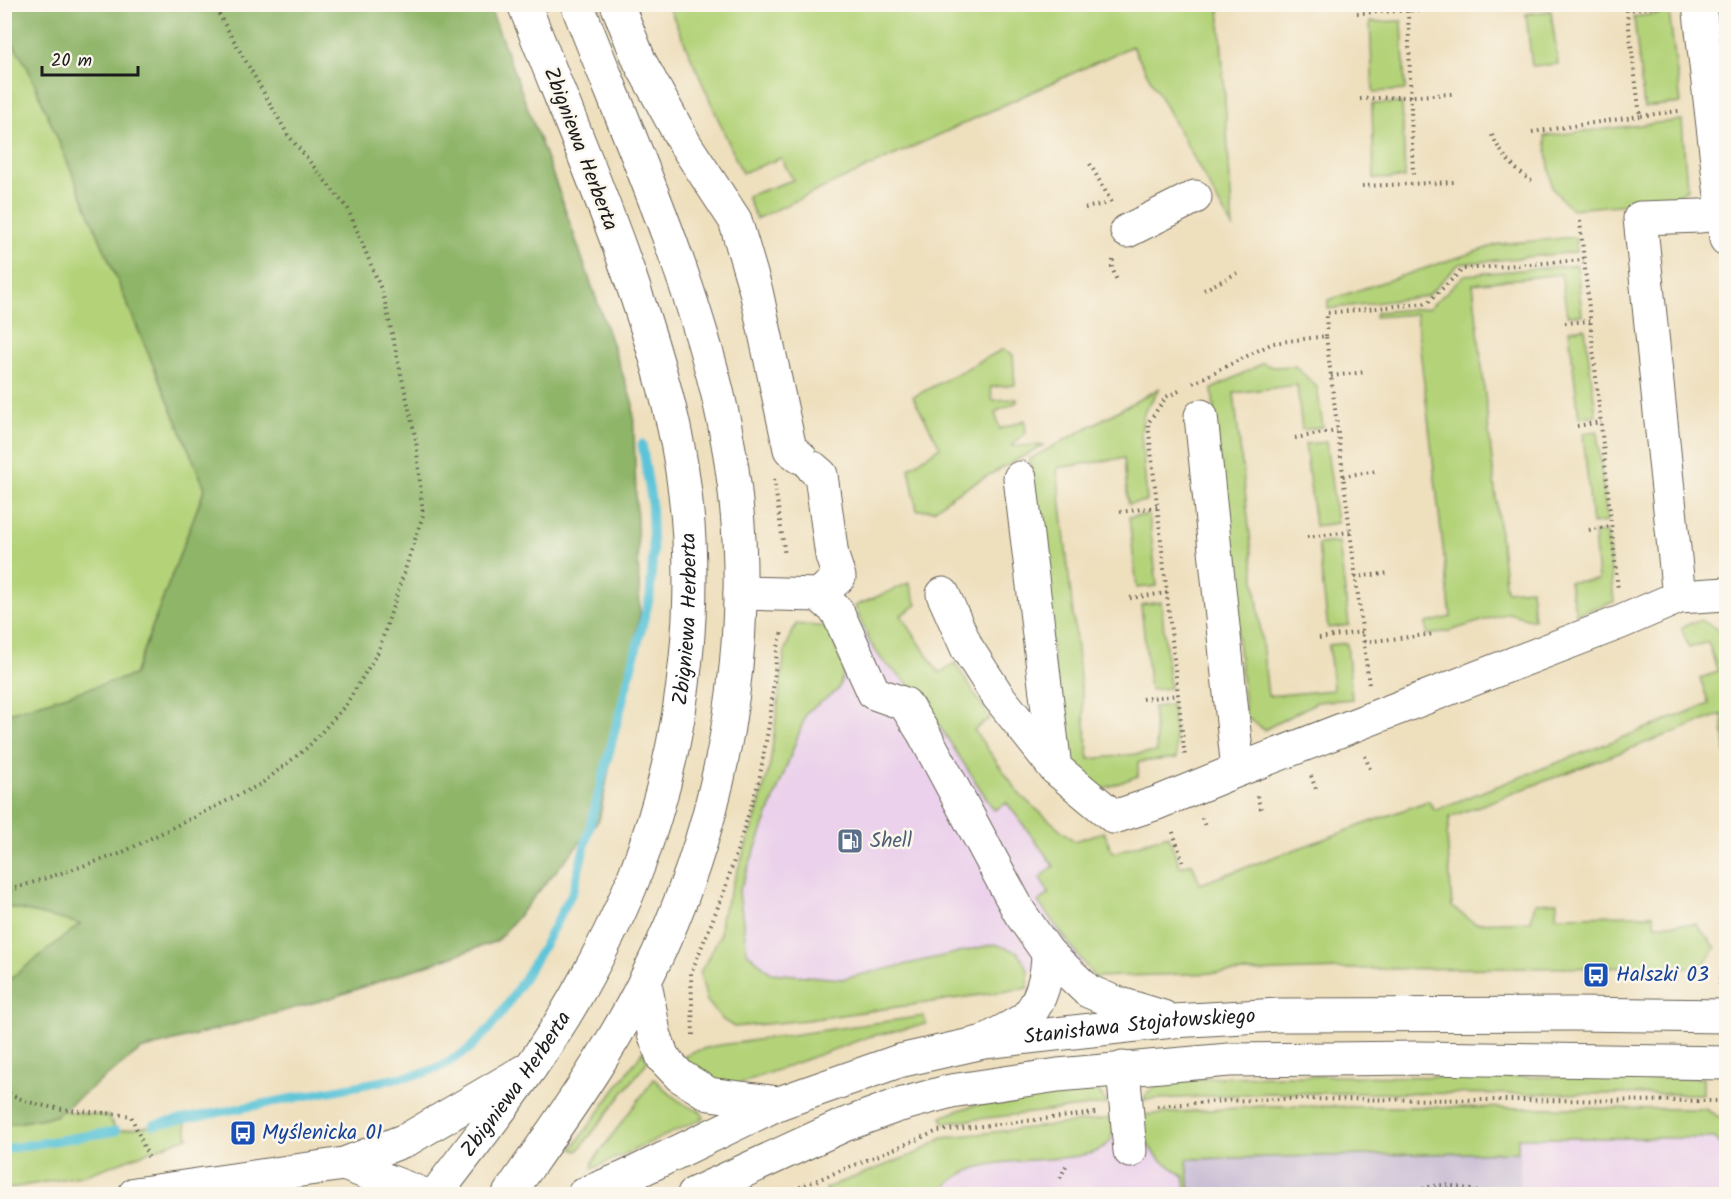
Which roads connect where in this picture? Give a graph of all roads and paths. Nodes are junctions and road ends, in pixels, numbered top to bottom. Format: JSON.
{"nodes":[{"id":1,"x":213,"y":4,"type":"edge"},
{"id":2,"x":524,"y":4,"type":"edge"},
{"id":3,"x":577,"y":4,"type":"edge"},
{"id":4,"x":617,"y":4,"type":"edge"},
{"id":5,"x":1700,"y":4,"type":"edge"},
{"id":6,"x":1676,"y":5,"type":"edge"},
{"id":7,"x":1485,"y":7,"type":"dead end"},
{"id":8,"x":1626,"y":7,"type":"edge"},
{"id":9,"x":1408,"y":11,"type":"junction"},
{"id":10,"x":1357,"y":13,"type":"dead end"},
{"id":11,"x":1452,"y":94,"type":"dead end"},
{"id":12,"x":1411,"y":96,"type":"junction"},
{"id":13,"x":1360,"y":99,"type":"dead end"},
{"id":14,"x":1688,"y":110,"type":"dead end"},
{"id":15,"x":1640,"y":116,"type":"junction"},
{"id":16,"x":1532,"y":132,"type":"dead end"},
{"id":17,"x":1492,"y":135,"type":"dead end"},
{"id":18,"x":1090,"y":164,"type":"dead end"},
{"id":19,"x":1413,"y":175,"type":"dead end"},
{"id":20,"x":1455,"y":182,"type":"dead end"},
{"id":21,"x":1535,"y":183,"type":"dead end"},
{"id":22,"x":1362,"y":186,"type":"dead end"},
{"id":23,"x":1195,"y":196,"type":"dead end"},
{"id":24,"x":1111,"y":202,"type":"junction"},
{"id":25,"x":1085,"y":208,"type":"dead end"},
{"id":26,"x":1580,"y":220,"type":"dead end"},
{"id":27,"x":1725,"y":226,"type":"edge"},
{"id":28,"x":1127,"y":231,"type":"joint"},
{"id":29,"x":1584,"y":260,"type":"junction"},
{"id":30,"x":1237,"y":273,"type":"dead end"},
{"id":31,"x":1204,"y":290,"type":"dead end"},
{"id":32,"x":1590,"y":321,"type":"junction"},
{"id":33,"x":1565,"y":323,"type":"dead end"},
{"id":34,"x":1326,"y":336,"type":"junction"},
{"id":35,"x":1366,"y":372,"type":"dead end"},
{"id":36,"x":1331,"y":376,"type":"junction"},
{"id":37,"x":1201,"y":416,"type":"dead end"},
{"id":38,"x":1601,"y":423,"type":"junction"},
{"id":39,"x":1577,"y":426,"type":"dead end"},
{"id":40,"x":1337,"y":432,"type":"junction"},
{"id":41,"x":1295,"y":438,"type":"dead end"},
{"id":42,"x":1378,"y":471,"type":"dead end"},
{"id":43,"x":1343,"y":476,"type":"junction"},
{"id":44,"x":1020,"y":478,"type":"dead end"},
{"id":45,"x":1157,"y":507,"type":"junction"},
{"id":46,"x":1120,"y":512,"type":"dead end"},
{"id":47,"x":1611,"y":526,"type":"junction"},
{"id":48,"x":1589,"y":530,"type":"dead end"},
{"id":49,"x":1350,"y":532,"type":"junction"},
{"id":50,"x":1307,"y":537,"type":"dead end"},
{"id":51,"x":1390,"y":573,"type":"dead end"},
{"id":52,"x":1355,"y":577,"type":"junction"},
{"id":53,"x":740,"y":593,"type":"junction"},
{"id":54,"x":1167,"y":593,"type":"junction"},
{"id":55,"x":943,"y":594,"type":"dead end"},
{"id":56,"x":1726,"y":594,"type":"edge"},
{"id":57,"x":819,"y":595,"type":"junction"},
{"id":58,"x":1679,"y":597,"type":"junction"},
{"id":59,"x":1130,"y":598,"type":"dead end"},
{"id":60,"x":1621,"y":622,"type":"junction"},
{"id":61,"x":1362,"y":632,"type":"junction"},
{"id":62,"x":1435,"y":634,"type":"dead end"},
{"id":63,"x":1319,"y":638,"type":"dead end"},
{"id":64,"x":1364,"y":642,"type":"junction"},
{"id":65,"x":1178,"y":695,"type":"junction"},
{"id":66,"x":1142,"y":699,"type":"dead end"},
{"id":67,"x":1373,"y":718,"type":"junction"},
{"id":68,"x":1055,"y":768,"type":"junction"},
{"id":69,"x":1238,"y":770,"type":"junction"},
{"id":70,"x":1189,"y":790,"type":"junction"},
{"id":71,"x":1170,"y":822,"type":"dead end"},
{"id":72,"x":1183,"y":863,"type":"dead end"},
{"id":73,"x":4,"y":892,"type":"edge"},
{"id":74,"x":1048,"y":953,"type":"junction"},
{"id":75,"x":1726,"y":966,"type":"edge"},
{"id":76,"x":645,"y":982,"type":"junction"},
{"id":77,"x":1723,"y":1001,"type":"edge"},
{"id":78,"x":1173,"y":1021,"type":"junction"},
{"id":79,"x":984,"y":1042,"type":"junction"},
{"id":80,"x":1726,"y":1062,"type":"edge"},
{"id":81,"x":531,"y":1067,"type":"junction"},
{"id":82,"x":1123,"y":1068,"type":"junction"},
{"id":83,"x":4,"y":1090,"type":"edge"},
{"id":84,"x":1720,"y":1101,"type":"dead end"},
{"id":85,"x":780,"y":1103,"type":"junction"},
{"id":86,"x":1127,"y":1109,"type":"junction"},
{"id":87,"x":1130,"y":1151,"type":"dead end"},
{"id":88,"x":151,"y":1164,"type":"dead end"},
{"id":89,"x":344,"y":1164,"type":"junction"},
{"id":90,"x":1066,"y":1166,"type":"dead end"},
{"id":91,"x":1060,"y":1178,"type":"dead end"},
{"id":92,"x":802,"y":1186,"type":"junction"},
{"id":93,"x":704,"y":1192,"type":"edge"},
{"id":94,"x":135,"y":1194,"type":"edge"},
{"id":95,"x":422,"y":1194,"type":"edge"},
{"id":96,"x":436,"y":1194,"type":"edge"},
{"id":97,"x":508,"y":1194,"type":"edge"},
{"id":98,"x":584,"y":1194,"type":"edge"},
{"id":99,"x":783,"y":1194,"type":"edge"},
{"id":100,"x":805,"y":1194,"type":"edge"},
{"id":101,"x":1412,"y":1194,"type":"edge"},
{"id":102,"x":1483,"y":1194,"type":"edge"}],
"edges":[{"from":1,"to":73,"type":"path"},
{"from":2,"to":81,"type":"street","name":"Zbigniewa Herberta"},
{"from":3,"to":53,"type":"street"},
{"from":4,"to":57,"type":"street"},
{"from":5,"to":27,"type":"street"},
{"from":6,"to":8,"type":"path"},
{"from":7,"to":9,"type":"path"},
{"from":8,"to":15,"type":"path"},
{"from":9,"to":10,"type":"path"},
{"from":9,"to":12,"type":"path"},
{"from":11,"to":12,"type":"path"},
{"from":12,"to":13,"type":"path"},
{"from":12,"to":19,"type":"path"},
{"from":14,"to":15,"type":"path"},
{"from":15,"to":16,"type":"path"},
{"from":17,"to":21,"type":"path"},
{"from":18,"to":24,"type":"path"},
{"from":20,"to":22,"type":"path"},
{"from":23,"to":28,"type":"street"},
{"from":24,"to":25,"type":"path"},
{"from":24,"to":28,"type":"path"},
{"from":26,"to":29,"type":"path"},
{"from":27,"to":58,"type":"street"},
{"from":29,"to":32,"type":"path"},
{"from":29,"to":34,"type":"path"},
{"from":30,"to":31,"type":"path"},
{"from":32,"to":33,"type":"path"},
{"from":32,"to":38,"type":"path"},
{"from":34,"to":36,"type":"path"},
{"from":34,"to":45,"type":"path"},
{"from":35,"to":36,"type":"path"},
{"from":36,"to":40,"type":"path"},
{"from":37,"to":69,"type":"street"},
{"from":38,"to":39,"type":"path"},
{"from":38,"to":47,"type":"path"},
{"from":40,"to":41,"type":"path"},
{"from":40,"to":43,"type":"path"},
{"from":42,"to":43,"type":"path"},
{"from":43,"to":49,"type":"path"},
{"from":44,"to":68,"type":"street"},
{"from":45,"to":46,"type":"path"},
{"from":45,"to":54,"type":"path"},
{"from":47,"to":48,"type":"path"},
{"from":47,"to":60,"type":"path"},
{"from":49,"to":50,"type":"path"},
{"from":49,"to":52,"type":"path"},
{"from":51,"to":52,"type":"path"},
{"from":52,"to":61,"type":"path"},
{"from":53,"to":57,"type":"street"},
{"from":53,"to":76,"type":"street"},
{"from":54,"to":59,"type":"path"},
{"from":54,"to":65,"type":"path"},
{"from":55,"to":68,"type":"street"},
{"from":56,"to":58,"type":"street"},
{"from":57,"to":74,"type":"street"},
{"from":58,"to":60,"type":"street"},
{"from":60,"to":67,"type":"street"},
{"from":61,"to":63,"type":"path"},
{"from":61,"to":64,"type":"path"},
{"from":62,"to":64,"type":"path"},
{"from":64,"to":67,"type":"path"},
{"from":65,"to":66,"type":"path"},
{"from":65,"to":70,"type":"path"},
{"from":67,"to":69,"type":"street"},
{"from":68,"to":70,"type":"street"},
{"from":69,"to":70,"type":"street"},
{"from":71,"to":72,"type":"path"},
{"from":74,"to":78,"type":"street"},
{"from":74,"to":79,"type":"street"},
{"from":75,"to":77,"type":"path"},
{"from":76,"to":85,"type":"street"},
{"from":76,"to":97,"type":"street"},
{"from":77,"to":78,"type":"street","name":"Stanisława Stojałowskiego"},
{"from":78,"to":79,"type":"street","name":"Stanisława Stojałowskiego"},
{"from":79,"to":85,"type":"street","name":"Stanisława Stojałowskiego"},
{"from":80,"to":82,"type":"street","name":"Stanisława Stojałowskiego"},
{"from":81,"to":89,"type":"street"},
{"from":81,"to":96,"type":"street","name":"Zbigniewa Herberta"},
{"from":82,"to":86,"type":"street"},
{"from":82,"to":93,"type":"street","name":"Stanisława Stojałowskiego"},
{"from":83,"to":88,"type":"path"},
{"from":84,"to":86,"type":"path"},
{"from":85,"to":98,"type":"street","name":"Stanisława Stojałowskiego"},
{"from":86,"to":87,"type":"street"},
{"from":86,"to":92,"type":"path"},
{"from":89,"to":94,"type":"street"},
{"from":89,"to":95,"type":"street"},
{"from":90,"to":91,"type":"path"},
{"from":92,"to":99,"type":"path"},
{"from":92,"to":100,"type":"path"},
{"from":101,"to":102,"type":"path"}]}
